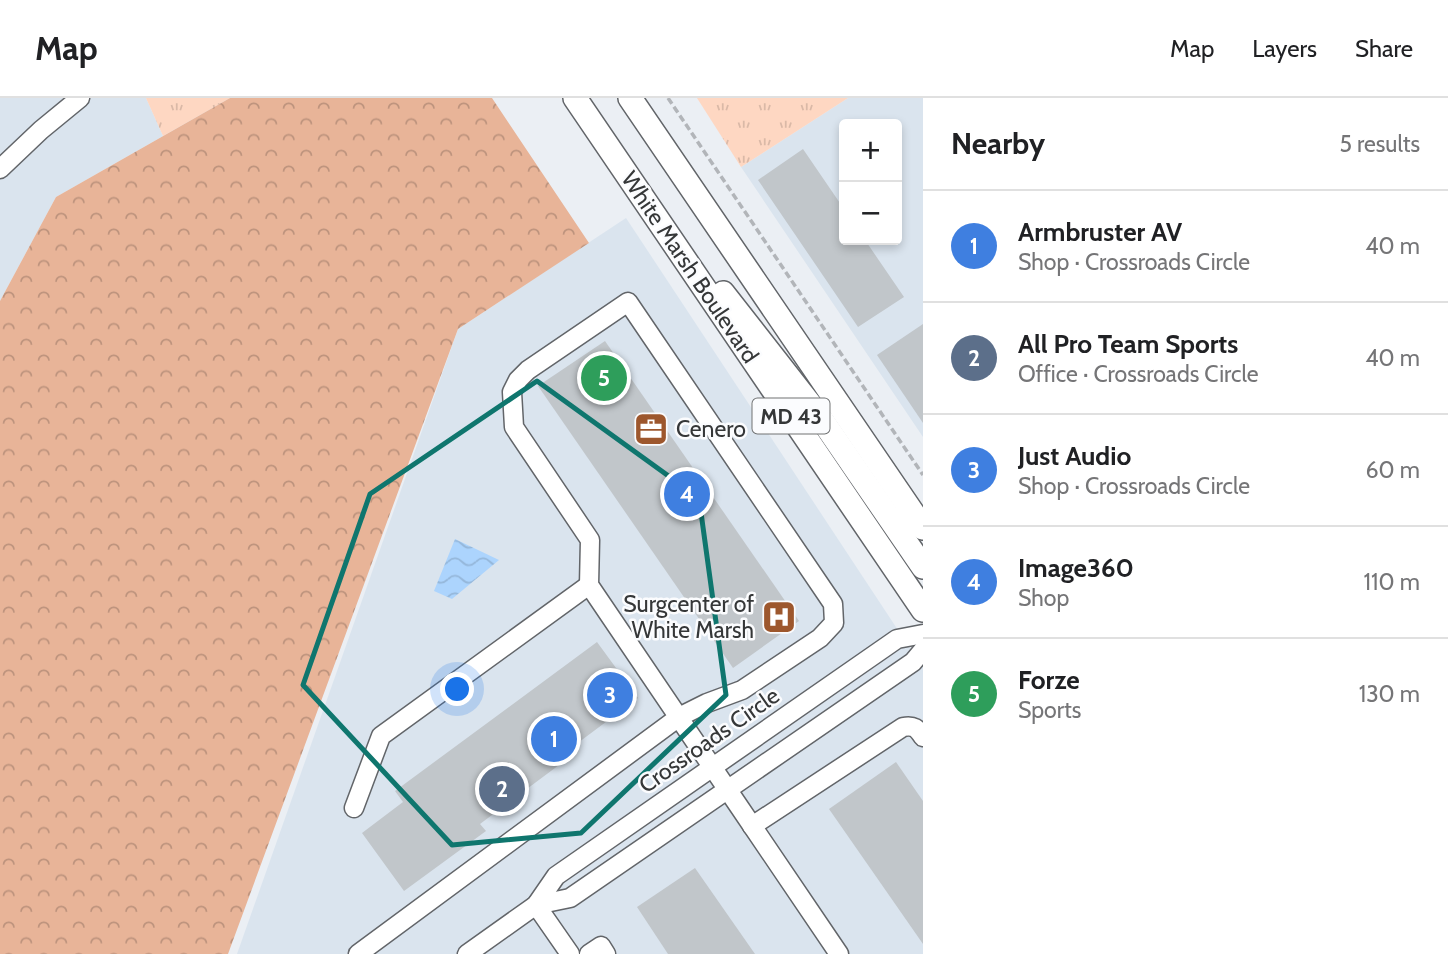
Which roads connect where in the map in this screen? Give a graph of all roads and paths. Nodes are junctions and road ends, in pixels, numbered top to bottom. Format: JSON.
{"nodes":[{"id":1,"x":80,"y":98,"type":"edge"},
{"id":2,"x":575,"y":98,"type":"edge"},
{"id":3,"x":630,"y":98,"type":"edge"},
{"id":4,"x":668,"y":98,"type":"edge"},
{"id":5,"x":0,"y":169,"type":"edge"},
{"id":6,"x":660,"y":223,"type":"junction"},
{"id":7,"x":923,"y":475,"type":"edge"},
{"id":8,"x":923,"y":528,"type":"edge"},
{"id":9,"x":923,"y":567,"type":"edge"},
{"id":10,"x":589,"y":585,"type":"junction"},
{"id":11,"x":923,"y":610,"type":"edge"},
{"id":12,"x":923,"y":634,"type":"edge"},
{"id":13,"x":923,"y":650,"type":"edge"},
{"id":14,"x":679,"y":717,"type":"junction"},
{"id":15,"x":923,"y":737,"type":"edge"},
{"id":16,"x":712,"y":767,"type":"junction"},
{"id":17,"x":728,"y":790,"type":"junction"},
{"id":18,"x":354,"y":808,"type":"dead end"},
{"id":19,"x":752,"y":826,"type":"junction"},
{"id":20,"x":536,"y":905,"type":"junction"},
{"id":21,"x":358,"y":954,"type":"edge"},
{"id":22,"x":467,"y":954,"type":"edge"},
{"id":23,"x":570,"y":954,"type":"edge"},
{"id":24,"x":589,"y":954,"type":"edge"},
{"id":25,"x":606,"y":954,"type":"edge"},
{"id":26,"x":839,"y":954,"type":"edge"}],
"edges":[{"from":1,"to":5,"type":"street"},
{"from":2,"to":6,"type":"main road","name":"White Marsh Boulevard","number":"MD 43"},
{"from":3,"to":8,"type":"main road","name":"White Marsh Boulevard","number":"MD 43"},
{"from":4,"to":7,"type":"path"},
{"from":6,"to":9,"type":"main road"},
{"from":6,"to":11,"type":"main road","name":"White Marsh Boulevard","number":"MD 43"},
{"from":10,"to":14,"type":"street"},
{"from":10,"to":14,"type":"street"},
{"from":10,"to":18,"type":"street"},
{"from":12,"to":16,"type":"street","name":"Crossroads Circle"},
{"from":13,"to":17,"type":"street","name":"Crossroads Circle"},
{"from":14,"to":16,"type":"street"},
{"from":14,"to":21,"type":"street"},
{"from":15,"to":19,"type":"street"},
{"from":16,"to":17,"type":"street"},
{"from":16,"to":20,"type":"street","name":"Crossroads Circle"},
{"from":17,"to":19,"type":"street"},
{"from":17,"to":20,"type":"street","name":"Crossroads Circle"},
{"from":19,"to":26,"type":"street"},
{"from":20,"to":22,"type":"street","name":"Crossroads Circle"},
{"from":20,"to":23,"type":"street"},
{"from":24,"to":25,"type":"street"}]}
